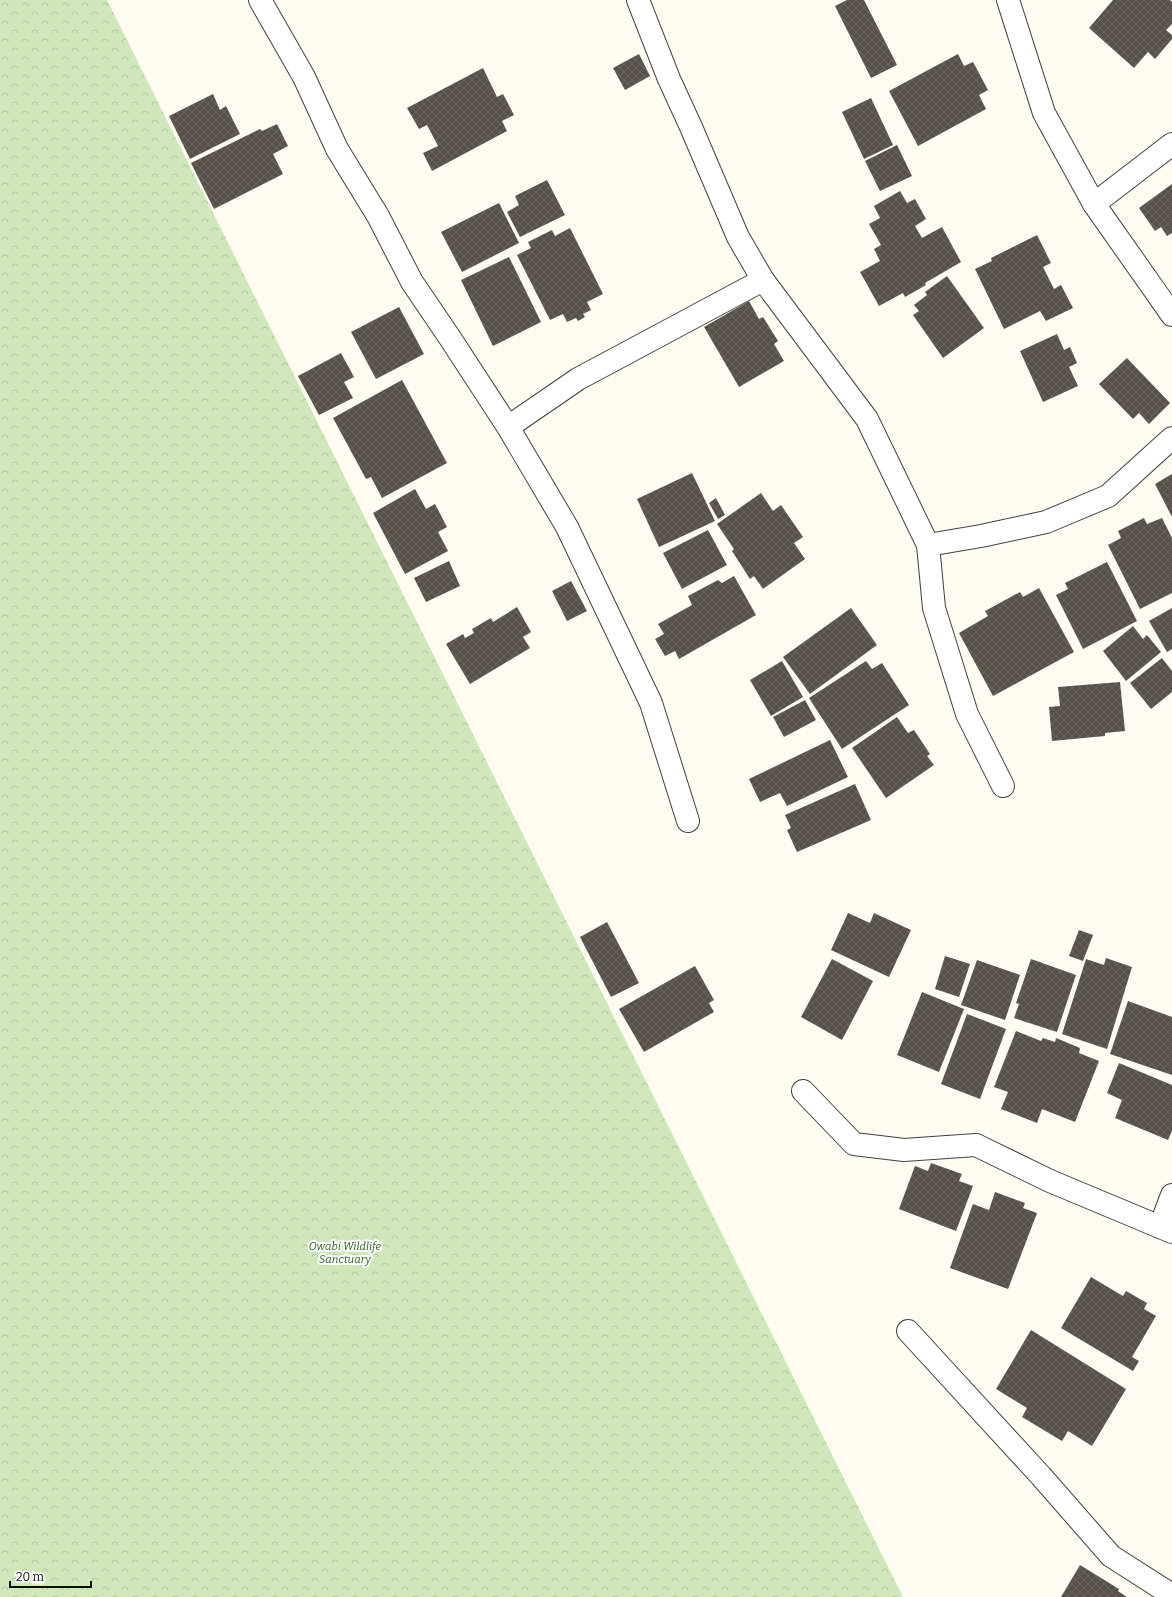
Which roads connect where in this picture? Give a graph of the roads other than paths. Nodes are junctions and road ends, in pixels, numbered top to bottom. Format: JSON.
{"nodes":[{"id":1,"x":260,"y":0,"type":"edge"},
{"id":2,"x":638,"y":0,"type":"edge"},
{"id":3,"x":1008,"y":0,"type":"edge"},
{"id":4,"x":1172,"y":144,"type":"edge"},
{"id":5,"x":1094,"y":204,"type":"junction"},
{"id":6,"x":763,"y":280,"type":"junction"},
{"id":7,"x":1172,"y":315,"type":"edge"},
{"id":8,"x":508,"y":427,"type":"junction"},
{"id":9,"x":1172,"y":438,"type":"edge"},
{"id":10,"x":928,"y":545,"type":"junction"},
{"id":11,"x":1003,"y":786,"type":"dead end"},
{"id":12,"x":688,"y":821,"type":"dead end"},
{"id":13,"x":803,"y":1091,"type":"dead end"},
{"id":14,"x":1172,"y":1195,"type":"edge"},
{"id":15,"x":1166,"y":1229,"type":"edge"},
{"id":16,"x":908,"y":1331,"type":"dead end"},
{"id":17,"x":1172,"y":1595,"type":"edge"}],
"edges":[{"from":1,"to":8,"type":"street"},
{"from":2,"to":6,"type":"street"},
{"from":3,"to":5,"type":"street"},
{"from":4,"to":5,"type":"street"},
{"from":5,"to":7,"type":"street"},
{"from":6,"to":8,"type":"street"},
{"from":6,"to":10,"type":"street"},
{"from":8,"to":12,"type":"street"},
{"from":9,"to":10,"type":"street"},
{"from":10,"to":11,"type":"street"},
{"from":13,"to":15,"type":"street"},
{"from":14,"to":15,"type":"street"},
{"from":16,"to":17,"type":"street"}]}
